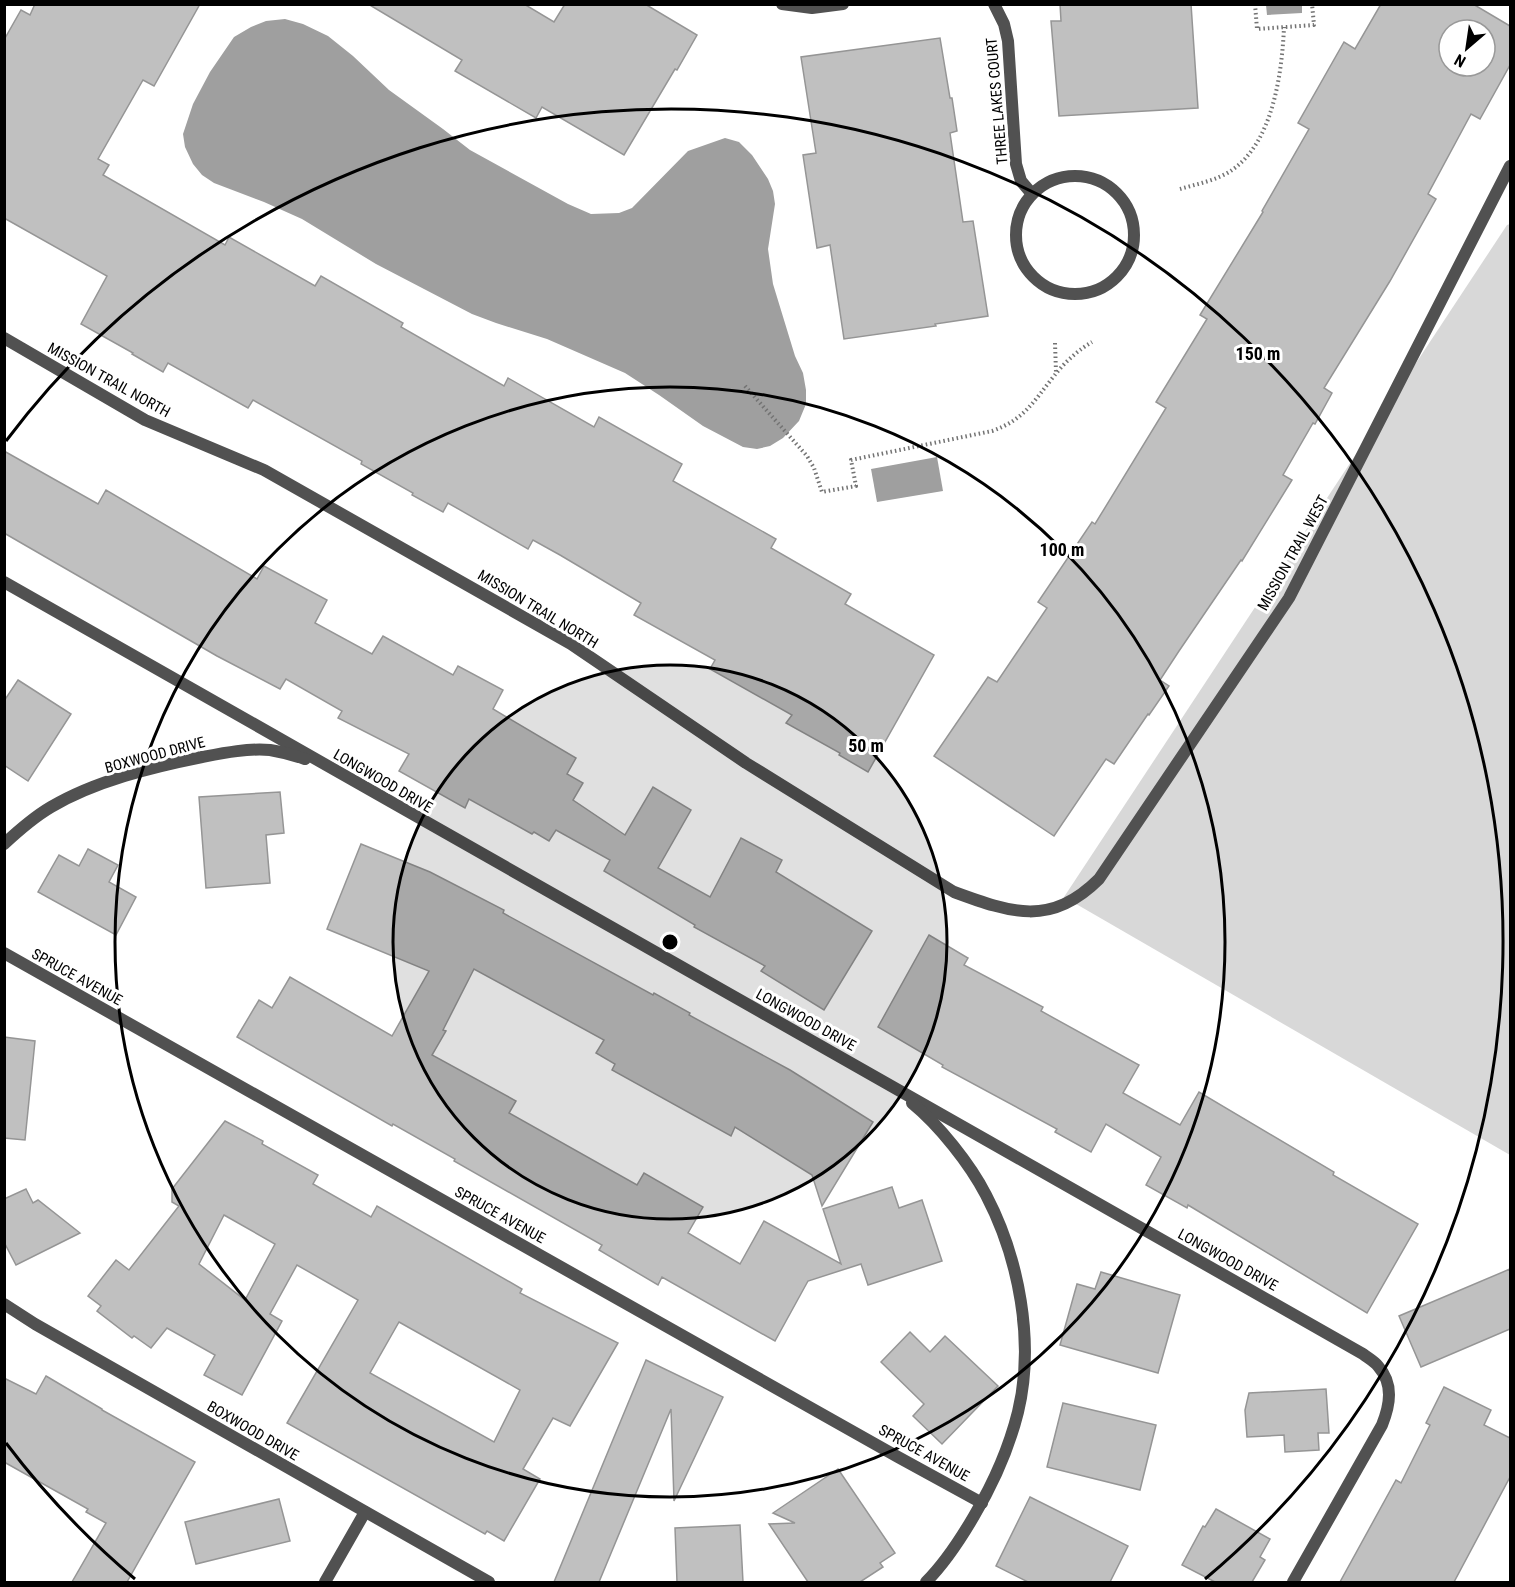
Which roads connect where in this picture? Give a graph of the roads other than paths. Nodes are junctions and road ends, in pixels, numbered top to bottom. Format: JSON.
{"nodes":[{"id":1,"x":782,"y":4,"type":"edge"},
{"id":2,"x":843,"y":4,"type":"edge"},
{"id":3,"x":994,"y":4,"type":"edge"},
{"id":4,"x":1510,"y":166,"type":"edge"},
{"id":5,"x":1032,"y":194,"type":"junction"},
{"id":6,"x":4,"y":338,"type":"edge"},
{"id":7,"x":4,"y":582,"type":"edge"},
{"id":8,"x":329,"y":768,"type":"junction"},
{"id":9,"x":4,"y":844,"type":"edge"},
{"id":10,"x":1046,"y":910,"type":"joint"},
{"id":11,"x":4,"y":953,"type":"edge"},
{"id":12,"x":885,"y":1082,"type":"junction"},
{"id":13,"x":4,"y":1304,"type":"edge"},
{"id":14,"x":982,"y":1503,"type":"junction"},
{"id":15,"x":365,"y":1512,"type":"junction"},
{"id":16,"x":325,"y":1582,"type":"edge"},
{"id":17,"x":489,"y":1582,"type":"edge"},
{"id":18,"x":926,"y":1582,"type":"edge"},
{"id":19,"x":1293,"y":1582,"type":"edge"}],
"edges":[{"from":1,"to":2,"type":"street"},
{"from":3,"to":5,"type":"street","name":"THREE LAKES COURT"},
{"from":4,"to":10,"type":"street","name":"MISSION TRAIL WEST"},
{"from":5,"to":5,"type":"street"},
{"from":6,"to":10,"type":"street","name":"MISSION TRAIL NORTH"},
{"from":7,"to":8,"type":"street","name":"LONGWOOD DRIVE"},
{"from":8,"to":9,"type":"street","name":"BOXWOOD DRIVE"},
{"from":8,"to":12,"type":"street","name":"LONGWOOD DRIVE"},
{"from":11,"to":14,"type":"street","name":"SPRUCE AVENUE"},
{"from":12,"to":14,"type":"street"},
{"from":12,"to":19,"type":"street","name":"LONGWOOD DRIVE"},
{"from":13,"to":15,"type":"street","name":"BOXWOOD DRIVE"},
{"from":14,"to":18,"type":"street"},
{"from":15,"to":16,"type":"street"},
{"from":15,"to":17,"type":"street","name":"BOXWOOD DRIVE"}]}
